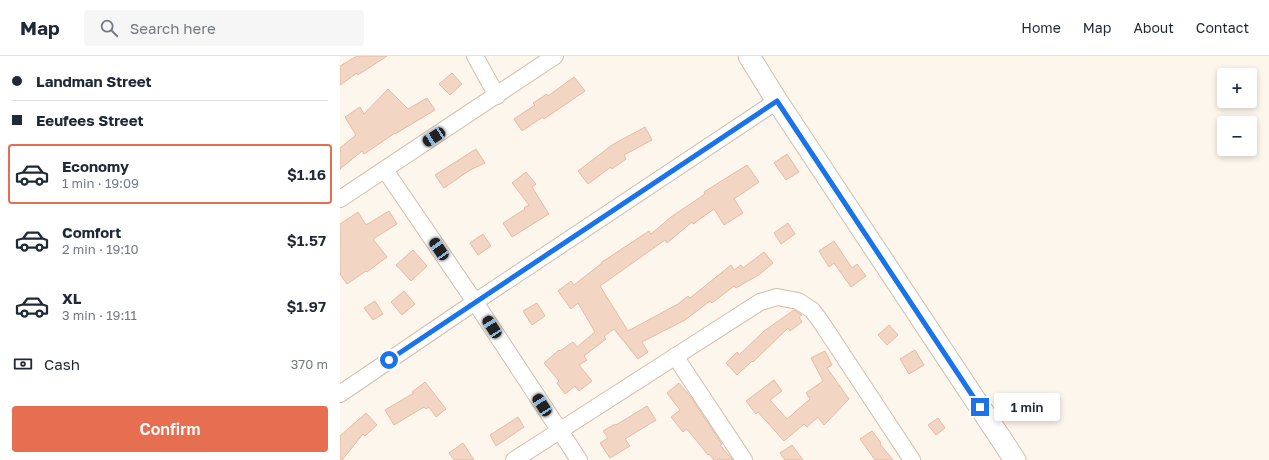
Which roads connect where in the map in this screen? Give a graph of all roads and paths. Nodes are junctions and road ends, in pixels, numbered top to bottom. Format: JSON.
{"nodes":[{"id":1,"x":475,"y":56,"type":"edge"},
{"id":2,"x":555,"y":56,"type":"edge"},
{"id":3,"x":749,"y":56,"type":"edge"},
{"id":4,"x":497,"y":96,"type":"junction"},
{"id":5,"x":777,"y":101,"type":"junction"},
{"id":6,"x":385,"y":170,"type":"junction"},
{"id":7,"x":340,"y":199,"type":"edge"},
{"id":8,"x":475,"y":302,"type":"junction"},
{"id":9,"x":675,"y":356,"type":"junction"},
{"id":10,"x":340,"y":394,"type":"edge"},
{"id":11,"x":559,"y":430,"type":"junction"},
{"id":12,"x":514,"y":460,"type":"edge"},
{"id":13,"x":579,"y":460,"type":"edge"},
{"id":14,"x":744,"y":460,"type":"edge"},
{"id":15,"x":912,"y":460,"type":"edge"},
{"id":16,"x":1015,"y":460,"type":"edge"}],
"edges":[{"from":1,"to":4,"type":"street"},
{"from":2,"to":4,"type":"street"},
{"from":3,"to":5,"type":"street"},
{"from":4,"to":6,"type":"street"},
{"from":5,"to":8,"type":"street"},
{"from":5,"to":16,"type":"street"},
{"from":6,"to":7,"type":"street"},
{"from":6,"to":8,"type":"street"},
{"from":8,"to":10,"type":"street"},
{"from":8,"to":11,"type":"street"},
{"from":9,"to":11,"type":"street"},
{"from":9,"to":14,"type":"street"},
{"from":9,"to":15,"type":"street"},
{"from":11,"to":12,"type":"street"},
{"from":11,"to":13,"type":"street"}]}
